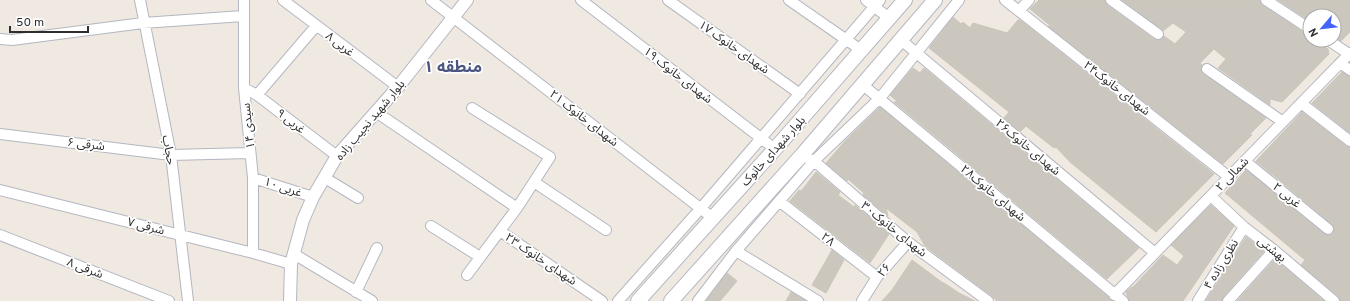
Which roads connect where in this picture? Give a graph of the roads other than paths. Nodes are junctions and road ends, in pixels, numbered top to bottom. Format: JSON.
{"nodes":[{"id":1,"x":140,"y":0,"type":"edge"},
{"id":2,"x":244,"y":0,"type":"edge"},
{"id":3,"x":283,"y":0,"type":"edge"},
{"id":4,"x":431,"y":0,"type":"edge"},
{"id":5,"x":467,"y":0,"type":"edge"},
{"id":6,"x":581,"y":0,"type":"edge"},
{"id":7,"x":668,"y":0,"type":"edge"},
{"id":8,"x":789,"y":0,"type":"edge"},
{"id":9,"x":866,"y":0,"type":"edge"},
{"id":10,"x":905,"y":0,"type":"edge"},
{"id":11,"x":935,"y":0,"type":"edge"},
{"id":12,"x":959,"y":0,"type":"edge"},
{"id":13,"x":1005,"y":0,"type":"edge"},
{"id":14,"x":1029,"y":0,"type":"edge"},
{"id":15,"x":1111,"y":0,"type":"edge"},
{"id":16,"x":1266,"y":0,"type":"edge"},
{"id":17,"x":877,"y":3,"type":"edge"},
{"id":18,"x":1019,"y":11,"type":"junction"},
{"id":19,"x":243,"y":16,"type":"junction"},
{"id":20,"x":454,"y":17,"type":"junction"},
{"id":21,"x":889,"y":18,"type":"junction"},
{"id":22,"x":143,"y":23,"type":"junction"},
{"id":23,"x":1302,"y":24,"type":"edge"},
{"id":24,"x":316,"y":26,"type":"junction"},
{"id":25,"x":1158,"y":34,"type":"dead end"},
{"id":26,"x":0,"y":39,"type":"edge"},
{"id":27,"x":847,"y":39,"type":"junction"},
{"id":28,"x":901,"y":40,"type":"junction"},
{"id":29,"x":861,"y":50,"type":"junction"},
{"id":30,"x":916,"y":52,"type":"junction"},
{"id":31,"x":1350,"y":53,"type":"edge"},
{"id":32,"x":1340,"y":62,"type":"junction"},
{"id":33,"x":1207,"y":69,"type":"dead end"},
{"id":34,"x":1350,"y":70,"type":"edge"},
{"id":35,"x":863,"y":85,"type":"junction"},
{"id":36,"x":244,"y":88,"type":"junction"},
{"id":37,"x":398,"y":88,"type":"junction"},
{"id":38,"x":800,"y":94,"type":"junction"},
{"id":39,"x":258,"y":95,"type":"junction"},
{"id":40,"x":880,"y":98,"type":"junction"},
{"id":41,"x":1301,"y":103,"type":"junction"},
{"id":42,"x":472,"y":108,"type":"dead end"},
{"id":43,"x":376,"y":112,"type":"junction"},
{"id":44,"x":1283,"y":122,"type":"junction"},
{"id":45,"x":0,"y":134,"type":"edge"},
{"id":46,"x":761,"y":138,"type":"junction"},
{"id":47,"x":1350,"y":141,"type":"edge"},
{"id":48,"x":775,"y":149,"type":"junction"},
{"id":49,"x":250,"y":153,"type":"junction"},
{"id":50,"x":171,"y":155,"type":"junction"},
{"id":51,"x":337,"y":156,"type":"junction"},
{"id":52,"x":808,"y":158,"type":"junction"},
{"id":53,"x":1245,"y":161,"type":"junction"},
{"id":54,"x":1229,"y":177,"type":"junction"},
{"id":55,"x":253,"y":178,"type":"junction"},
{"id":56,"x":325,"y":178,"type":"junction"},
{"id":57,"x":534,"y":182,"type":"junction"},
{"id":58,"x":0,"y":190,"type":"edge"},
{"id":59,"x":1211,"y":196,"type":"junction"},
{"id":60,"x":313,"y":197,"type":"junction"},
{"id":61,"x":358,"y":198,"type":"dead end"},
{"id":62,"x":780,"y":201,"type":"junction"},
{"id":63,"x":517,"y":208,"type":"junction"},
{"id":64,"x":701,"y":208,"type":"junction"},
{"id":65,"x":714,"y":218,"type":"junction"},
{"id":66,"x":431,"y":226,"type":"dead end"},
{"id":67,"x":1244,"y":227,"type":"junction"},
{"id":68,"x":1328,"y":229,"type":"dead end"},
{"id":69,"x":606,"y":230,"type":"dead end"},
{"id":70,"x":500,"y":231,"type":"junction"},
{"id":71,"x":0,"y":235,"type":"edge"},
{"id":72,"x":180,"y":235,"type":"junction"},
{"id":73,"x":908,"y":242,"type":"junction"},
{"id":74,"x":377,"y":248,"type":"dead end"},
{"id":75,"x":1274,"y":250,"type":"junction"},
{"id":76,"x":736,"y":251,"type":"junction"},
{"id":77,"x":662,"y":252,"type":"junction"},
{"id":78,"x":253,"y":253,"type":"junction"},
{"id":79,"x":1155,"y":253,"type":"junction"},
{"id":80,"x":480,"y":257,"type":"junction"},
{"id":81,"x":293,"y":259,"type":"junction"},
{"id":82,"x":673,"y":262,"type":"junction"},
{"id":83,"x":468,"y":275,"type":"dead end"},
{"id":84,"x":877,"y":277,"type":"junction"},
{"id":85,"x":356,"y":292,"type":"junction"},
{"id":86,"x":1119,"y":298,"type":"edge"},
{"id":87,"x":169,"y":301,"type":"edge"},
{"id":88,"x":188,"y":301,"type":"edge"},
{"id":89,"x":290,"y":301,"type":"edge"},
{"id":90,"x":372,"y":301,"type":"edge"},
{"id":91,"x":602,"y":301,"type":"edge"},
{"id":92,"x":618,"y":301,"type":"edge"},
{"id":93,"x":638,"y":301,"type":"edge"},
{"id":94,"x":672,"y":301,"type":"edge"},
{"id":95,"x":698,"y":301,"type":"edge"},
{"id":96,"x":818,"y":301,"type":"edge"},
{"id":97,"x":862,"y":301,"type":"edge"},
{"id":98,"x":988,"y":301,"type":"edge"},
{"id":99,"x":1198,"y":301,"type":"edge"},
{"id":100,"x":1228,"y":301,"type":"edge"},
{"id":101,"x":1334,"y":301,"type":"edge"}],
"edges":[{"from":1,"to":22,"type":"street","name":"حجاب"},
{"from":2,"to":19,"type":"street","name":"سیدی ۱۴"},
{"from":3,"to":24,"type":"street","name":"غربی ۸"},
{"from":4,"to":20,"type":"street","name":"شهدای خانوک ۲۱"},
{"from":5,"to":20,"type":"street","name":"بلوار شهید نجیب زاده"},
{"from":6,"to":46,"type":"street","name":"شهدای خانوک ۱۹"},
{"from":7,"to":38,"type":"street","name":"شهدای خانوک ۱۷"},
{"from":8,"to":27,"type":"street"},
{"from":9,"to":17,"type":"street"},
{"from":10,"to":21,"type":"main road","name":"بلوار شهدای خانوک"},
{"from":11,"to":28,"type":"main road","name":"بلوار شهدای خانوک"},
{"from":12,"to":30,"type":"street"},
{"from":13,"to":18,"type":"street","name":"شهدای خانوک۲۴"},
{"from":14,"to":18,"type":"street"},
{"from":15,"to":25,"type":"street"},
{"from":16,"to":23,"type":"street"},
{"from":17,"to":21,"type":"street"},
{"from":17,"to":27,"type":"street"},
{"from":18,"to":54,"type":"street","name":"شهدای خانوک۲۴"},
{"from":19,"to":22,"type":"street"},
{"from":19,"to":36,"type":"street","name":"سیدی ۱۴"},
{"from":20,"to":37,"type":"street","name":"بلوار شهید نجیب زاده"},
{"from":20,"to":64,"type":"street","name":"شهدای خانوک ۲۱"},
{"from":21,"to":29,"type":"main road","name":"بلوار شهدای خانوک"},
{"from":22,"to":26,"type":"street"},
{"from":22,"to":50,"type":"street","name":"حجاب"},
{"from":24,"to":37,"type":"street","name":"غربی ۸"},
{"from":24,"to":39,"type":"street"},
{"from":27,"to":29,"type":"street"},
{"from":27,"to":38,"type":"street"},
{"from":28,"to":30,"type":"street","name":"شهدای خانوک۲۶"},
{"from":28,"to":35,"type":"main road","name":"بلوار شهدای خانوک"},
{"from":29,"to":48,"type":"main road","name":"بلوار شهدای خانوک"},
{"from":30,"to":40,"type":"street"},
{"from":30,"to":79,"type":"street","name":"شهدای خانوک۲۶"},
{"from":31,"to":32,"type":"street","name":"شمالی ۲"},
{"from":32,"to":34,"type":"street"},
{"from":32,"to":41,"type":"street","name":"شمالی ۲"},
{"from":33,"to":44,"type":"street"},
{"from":35,"to":40,"type":"street","name":"شهدای خانوک۲۸"},
{"from":35,"to":52,"type":"main road","name":"بلوار شهدای خانوک"},
{"from":36,"to":39,"type":"street","name":"غربی ۹"},
{"from":36,"to":49,"type":"street","name":"سیدی ۱۴"},
{"from":37,"to":43,"type":"street","name":"بلوار شهید نجیب زاده"},
{"from":38,"to":46,"type":"street"},
{"from":39,"to":51,"type":"street","name":"غربی ۹"},
{"from":40,"to":52,"type":"street"},
{"from":40,"to":86,"type":"street","name":"شهدای خانوک۲۸"},
{"from":41,"to":44,"type":"street","name":"شمالی ۲"},
{"from":41,"to":47,"type":"street"},
{"from":42,"to":57,"type":"street"},
{"from":43,"to":51,"type":"street","name":"بلوار شهید نجیب زاده"},
{"from":43,"to":63,"type":"street"},
{"from":44,"to":53,"type":"street","name":"شمالی ۲"},
{"from":45,"to":50,"type":"street","name":"شرقی ۶"},
{"from":46,"to":48,"type":"street","name":"شهدای خانوک ۱۹"},
{"from":46,"to":64,"type":"street"},
{"from":48,"to":65,"type":"main road","name":"بلوار شهدای خانوک"},
{"from":49,"to":50,"type":"street","name":"شرقی ۶"},
{"from":49,"to":55,"type":"street","name":"سیدی ۱۴"},
{"from":50,"to":72,"type":"street","name":"حجاب"},
{"from":51,"to":56,"type":"street","name":"بلوار شهید نجیب زاده"},
{"from":52,"to":62,"type":"street"},
{"from":52,"to":73,"type":"street","name":"شهدای خانوک۳۰"},
{"from":52,"to":94,"type":"main road","name":"بلوار شهدای خانوک"},
{"from":53,"to":54,"type":"street","name":"شمالی ۲"},
{"from":53,"to":68,"type":"street","name":"۲ غربی"},
{"from":54,"to":59,"type":"street","name":"شمالی ۲"},
{"from":55,"to":60,"type":"street","name":"غربی ۱۰"},
{"from":55,"to":78,"type":"street","name":"سیدی ۱۴"},
{"from":56,"to":60,"type":"street","name":"بلوار شهید نجیب زاده"},
{"from":56,"to":61,"type":"street"},
{"from":57,"to":63,"type":"street"},
{"from":57,"to":69,"type":"street"},
{"from":58,"to":72,"type":"street","name":"شرقی ۷"},
{"from":59,"to":67,"type":"street","name":"بهشتی"},
{"from":59,"to":79,"type":"street","name":"شمالی ۲"},
{"from":60,"to":81,"type":"street","name":"بلوار شهید نجیب زاده"},
{"from":62,"to":76,"type":"street"},
{"from":62,"to":84,"type":"street","name":"۲۸"},
{"from":63,"to":70,"type":"street"},
{"from":64,"to":65,"type":"street","name":"شهدای خانوک ۲۱"},
{"from":64,"to":77,"type":"street"},
{"from":65,"to":82,"type":"main road","name":"بلوار شهدای خانوک"},
{"from":66,"to":80,"type":"street"},
{"from":67,"to":75,"type":"street","name":"بهشتی"},
{"from":67,"to":99,"type":"street","name":"نظری زاده ۴"},
{"from":70,"to":80,"type":"street"},
{"from":70,"to":91,"type":"street","name":"شهدای خانوک ۲۳"},
{"from":71,"to":87,"type":"street","name":"شرقی ۸"},
{"from":72,"to":78,"type":"street","name":"شرقی ۷"},
{"from":72,"to":88,"type":"street","name":"حجاب"},
{"from":73,"to":84,"type":"street","name":"۲۶"},
{"from":73,"to":98,"type":"street","name":"شهدای خانوک۳۰"},
{"from":74,"to":85,"type":"street"},
{"from":75,"to":100,"type":"street"},
{"from":75,"to":101,"type":"street","name":"بهشتی"},
{"from":76,"to":95,"type":"street"},
{"from":76,"to":96,"type":"street"},
{"from":77,"to":82,"type":"street"},
{"from":77,"to":92,"type":"street"},
{"from":78,"to":81,"type":"street","name":"شرقی ۷"},
{"from":79,"to":86,"type":"street","name":"شمالی ۲"},
{"from":80,"to":83,"type":"street"},
{"from":81,"to":85,"type":"street","name":"شرقی ۷"},
{"from":81,"to":89,"type":"street","name":"بلوار شهید نجیب زاده"},
{"from":82,"to":93,"type":"main road","name":"بلوار شهدای خانوک"},
{"from":84,"to":97,"type":"street","name":"۲۶"},
{"from":85,"to":90,"type":"street","name":"شرقی ۷"}]}
